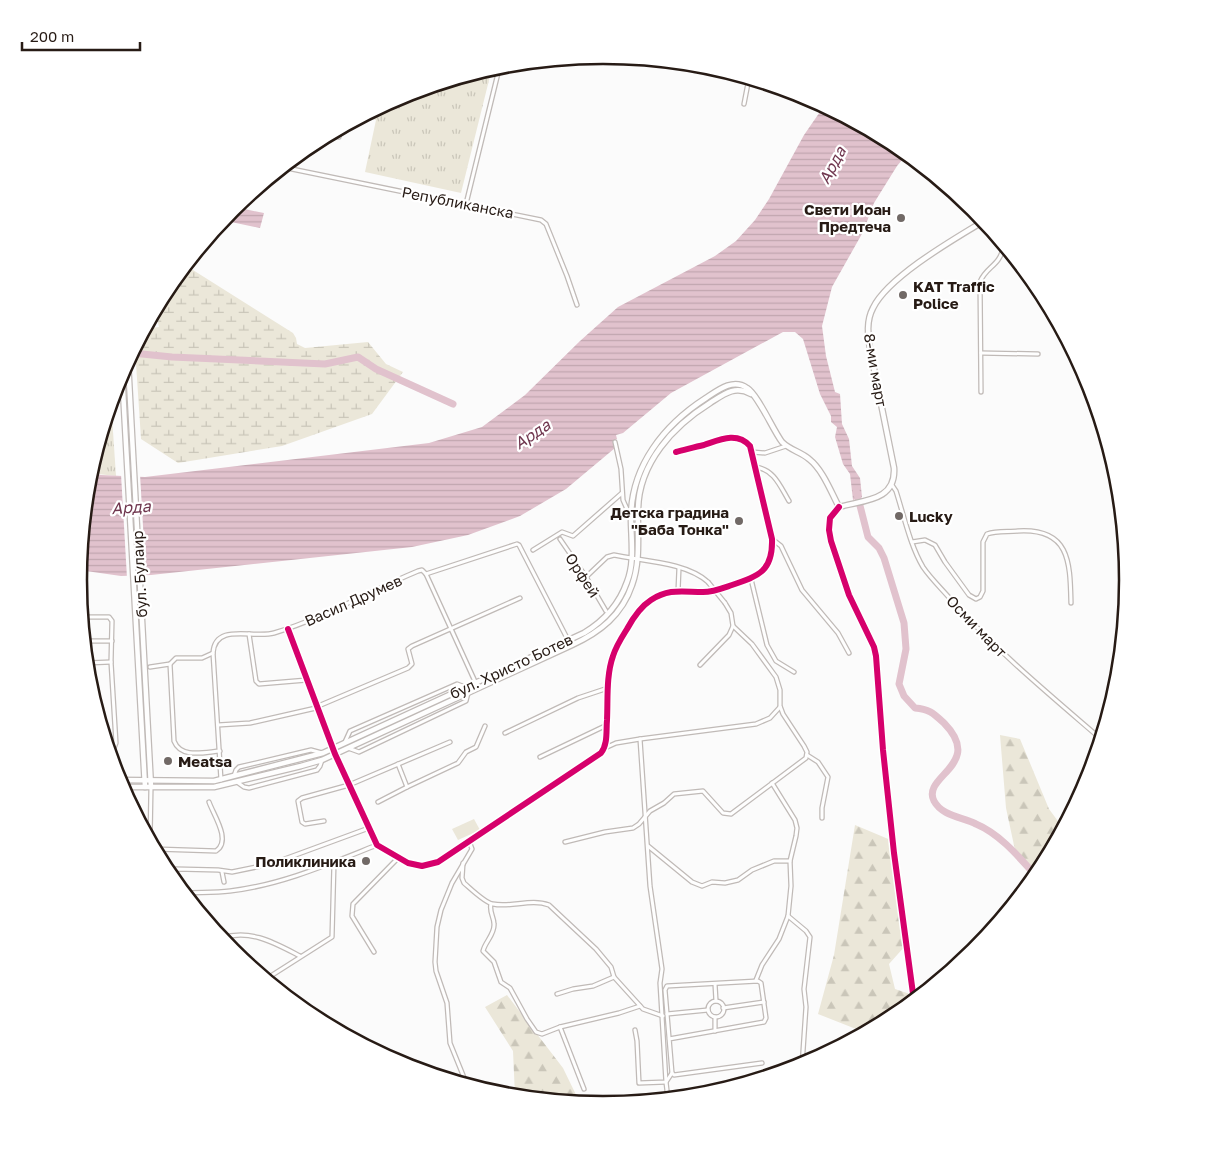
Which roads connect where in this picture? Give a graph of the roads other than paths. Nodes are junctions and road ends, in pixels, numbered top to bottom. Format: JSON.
{"nodes":[{"id":1,"x":498,"y":75,"type":"edge"},
{"id":2,"x":748,"y":84,"type":"edge"},
{"id":3,"x":744,"y":104,"type":"dead end"},
{"id":4,"x":291,"y":169,"type":"edge"},
{"id":5,"x":466,"y":204,"type":"junction"},
{"id":6,"x":977,"y":225,"type":"edge"},
{"id":7,"x":1003,"y":254,"type":"edge"},
{"id":8,"x":577,"y":305,"type":"dead end"},
{"id":9,"x":981,"y":353,"type":"junction"},
{"id":10,"x":1038,"y":354,"type":"dead end"},
{"id":11,"x":129,"y":376,"type":"edge"},
{"id":12,"x":123,"y":390,"type":"edge"},
{"id":13,"x":981,"y":392,"type":"dead end"},
{"id":14,"x":752,"y":394,"type":"junction"},
{"id":15,"x":614,"y":442,"type":"dead end"},
{"id":16,"x":786,"y":446,"type":"junction"},
{"id":17,"x":676,"y":452,"type":"dead end"},
{"id":18,"x":752,"y":452,"type":"junction"},
{"id":19,"x":756,"y":467,"type":"junction"},
{"id":20,"x":892,"y":485,"type":"junction"},
{"id":21,"x":622,"y":492,"type":"junction"},
{"id":22,"x":788,"y":501,"type":"dead end"},
{"id":23,"x":839,"y":507,"type":"junction"},
{"id":24,"x":631,"y":518,"type":"junction"},
{"id":25,"x":560,"y":539,"type":"dead end"},
{"id":26,"x":772,"y":539,"type":"junction"},
{"id":27,"x":912,"y":542,"type":"junction"},
{"id":28,"x":533,"y":550,"type":"dead end"},
{"id":29,"x":632,"y":559,"type":"junction"},
{"id":30,"x":638,"y":560,"type":"junction"},
{"id":31,"x":679,"y":568,"type":"junction"},
{"id":32,"x":426,"y":574,"type":"junction"},
{"id":33,"x":586,"y":577,"type":"junction"},
{"id":34,"x":751,"y":579,"type":"junction"},
{"id":35,"x":678,"y":591,"type":"junction"},
{"id":36,"x":520,"y":598,"type":"dead end"},
{"id":37,"x":1071,"y":603,"type":"dead end"},
{"id":38,"x":606,"y":611,"type":"dead end"},
{"id":39,"x":88,"y":617,"type":"edge"},
{"id":40,"x":734,"y":626,"type":"junction"},
{"id":41,"x":288,"y":629,"type":"junction"},
{"id":42,"x":451,"y":629,"type":"junction"},
{"id":43,"x":249,"y":634,"type":"junction"},
{"id":44,"x":568,"y":640,"type":"junction"},
{"id":45,"x":90,"y":641,"type":"edge"},
{"id":46,"x":112,"y":641,"type":"junction"},
{"id":47,"x":213,"y":653,"type":"junction"},
{"id":48,"x":849,"y":653,"type":"dead end"},
{"id":49,"x":111,"y":662,"type":"junction"},
{"id":50,"x":94,"y":663,"type":"edge"},
{"id":51,"x":170,"y":664,"type":"junction"},
{"id":52,"x":700,"y":665,"type":"dead end"},
{"id":53,"x":150,"y":667,"type":"dead end"},
{"id":54,"x":794,"y":672,"type":"dead end"},
{"id":55,"x":307,"y":680,"type":"junction"},
{"id":56,"x":476,"y":682,"type":"junction"},
{"id":57,"x":466,"y":687,"type":"junction"},
{"id":58,"x":478,"y":688,"type":"junction"},
{"id":59,"x":608,"y":688,"type":"junction"},
{"id":60,"x":468,"y":693,"type":"junction"},
{"id":61,"x":780,"y":706,"type":"junction"},
{"id":62,"x":316,"y":708,"type":"junction"},
{"id":63,"x":218,"y":725,"type":"junction"},
{"id":64,"x":606,"y":725,"type":"junction"},
{"id":65,"x":485,"y":726,"type":"dead end"},
{"id":66,"x":505,"y":733,"type":"dead end"},
{"id":67,"x":1096,"y":734,"type":"edge"},
{"id":68,"x":640,"y":739,"type":"junction"},
{"id":69,"x":345,"y":742,"type":"junction"},
{"id":70,"x":450,"y":742,"type":"dead end"},
{"id":71,"x":114,"y":747,"type":"edge"},
{"id":72,"x":348,"y":748,"type":"junction"},
{"id":73,"x":333,"y":749,"type":"junction"},
{"id":74,"x":604,"y":750,"type":"junction"},
{"id":75,"x":220,"y":751,"type":"junction"},
{"id":76,"x":335,"y":754,"type":"junction"},
{"id":77,"x":807,"y":755,"type":"junction"},
{"id":78,"x":540,"y":757,"type":"dead end"},
{"id":79,"x":322,"y":760,"type":"junction"},
{"id":80,"x":398,"y":764,"type":"junction"},
{"id":81,"x":127,"y":780,"type":"edge"},
{"id":82,"x":147,"y":780,"type":"junction"},
{"id":83,"x":221,"y":780,"type":"junction"},
{"id":84,"x":237,"y":782,"type":"junction"},
{"id":85,"x":772,"y":783,"type":"junction"},
{"id":86,"x":349,"y":785,"type":"junction"},
{"id":87,"x":130,"y":787,"type":"edge"},
{"id":88,"x":145,"y":787,"type":"junction"},
{"id":89,"x":150,"y":787,"type":"junction"},
{"id":90,"x":407,"y":787,"type":"junction"},
{"id":91,"x":149,"y":797,"type":"junction"},
{"id":92,"x":209,"y":802,"type":"dead end"},
{"id":93,"x":378,"y":802,"type":"dead end"},
{"id":94,"x":646,"y":814,"type":"junction"},
{"id":95,"x":822,"y":818,"type":"dead end"},
{"id":96,"x":324,"y":820,"type":"dead end"},
{"id":97,"x":150,"y":827,"type":"edge"},
{"id":98,"x":369,"y":828,"type":"junction"},
{"id":99,"x":469,"y":841,"type":"junction"},
{"id":100,"x":565,"y":842,"type":"dead end"},
{"id":101,"x":377,"y":845,"type":"junction"},
{"id":102,"x":648,"y":846,"type":"junction"},
{"id":103,"x":164,"y":850,"type":"edge"},
{"id":104,"x":398,"y":858,"type":"junction"},
{"id":105,"x":790,"y":861,"type":"junction"},
{"id":106,"x":334,"y":863,"type":"junction"},
{"id":107,"x":463,"y":863,"type":"junction"},
{"id":108,"x":176,"y":869,"type":"edge"},
{"id":109,"x":222,"y":872,"type":"junction"},
{"id":110,"x":224,"y":882,"type":"dead end"},
{"id":111,"x":192,"y":892,"type":"edge"},
{"id":112,"x":491,"y":904,"type":"junction"},
{"id":113,"x":788,"y":916,"type":"junction"},
{"id":114,"x":229,"y":936,"type":"edge"},
{"id":115,"x":374,"y":952,"type":"dead end"},
{"id":116,"x":300,"y":956,"type":"junction"},
{"id":117,"x":272,"y":975,"type":"edge"},
{"id":118,"x":614,"y":977,"type":"junction"},
{"id":119,"x":756,"y":980,"type":"junction"},
{"id":120,"x":715,"y":984,"type":"junction"},
{"id":121,"x":913,"y":993,"type":"edge"},
{"id":122,"x":557,"y":994,"type":"dead end"},
{"id":123,"x":716,"y":1001,"type":"junction"},
{"id":124,"x":764,"y":1002,"type":"junction"},
{"id":125,"x":640,"y":1006,"type":"junction"},
{"id":126,"x":723,"y":1008,"type":"junction"},
{"id":127,"x":708,"y":1010,"type":"junction"},
{"id":128,"x":667,"y":1014,"type":"junction"},
{"id":129,"x":663,"y":1016,"type":"junction"},
{"id":130,"x":715,"y":1016,"type":"junction"},
{"id":131,"x":560,"y":1027,"type":"junction"},
{"id":132,"x":634,"y":1030,"type":"dead end"},
{"id":133,"x":715,"y":1031,"type":"junction"},
{"id":134,"x":669,"y":1039,"type":"junction"},
{"id":135,"x":802,"y":1056,"type":"edge"},
{"id":136,"x":762,"y":1063,"type":"dead end"},
{"id":137,"x":672,"y":1073,"type":"junction"},
{"id":138,"x":464,"y":1077,"type":"edge"},
{"id":139,"x":666,"y":1082,"type":"junction"},
{"id":140,"x":584,"y":1090,"type":"dead end"},
{"id":141,"x":667,"y":1092,"type":"edge"}],
"edges":[{"from":1,"to":5,"type":"street"},
{"from":2,"to":3,"type":"street"},
{"from":4,"to":5,"type":"street","name":"Републиканска"},
{"from":5,"to":8,"type":"street","name":"Републиканска"},
{"from":6,"to":20,"type":"main road","name":"8-ми март"},
{"from":7,"to":9,"type":"street"},
{"from":9,"to":10,"type":"street"},
{"from":9,"to":13,"type":"street"},
{"from":11,"to":82,"type":"main road","name":"бул. Булаир"},
{"from":12,"to":82,"type":"main road","name":"бул. Булаир"},
{"from":14,"to":16,"type":"main road"},
{"from":14,"to":24,"type":"main road","name":"бул. Христо Ботев"},
{"from":14,"to":30,"type":"main road","name":"бул. Христо Ботев"},
{"from":15,"to":21,"type":"street"},
{"from":16,"to":18,"type":"street"},
{"from":16,"to":23,"type":"main road"},
{"from":17,"to":18,"type":"street"},
{"from":18,"to":19,"type":"street"},
{"from":19,"to":22,"type":"street"},
{"from":19,"to":26,"type":"street"},
{"from":20,"to":23,"type":"main road"},
{"from":20,"to":27,"type":"street","name":"Осми март"},
{"from":21,"to":24,"type":"street"},
{"from":21,"to":28,"type":"street"},
{"from":23,"to":121,"type":"street"},
{"from":24,"to":29,"type":"main road","name":"бул. Христо Ботев"},
{"from":25,"to":33,"type":"street","name":"Орфей"},
{"from":26,"to":34,"type":"street"},
{"from":26,"to":48,"type":"street"},
{"from":27,"to":37,"type":"street"},
{"from":27,"to":67,"type":"street","name":"Осми март"},
{"from":29,"to":30,"type":"street"},
{"from":29,"to":33,"type":"street"},
{"from":29,"to":44,"type":"main road","name":"бул. Христо Ботев"},
{"from":30,"to":31,"type":"street"},
{"from":30,"to":58,"type":"main road","name":"бул. Христо Ботев"},
{"from":31,"to":35,"type":"street"},
{"from":31,"to":40,"type":"street","bridge":true},
{"from":32,"to":41,"type":"street","name":"Васил Друмев"},
{"from":32,"to":42,"type":"street"},
{"from":32,"to":44,"type":"street","name":"Васил Друмев"},
{"from":33,"to":38,"type":"street","name":"Орфей"},
{"from":34,"to":35,"type":"street"},
{"from":34,"to":54,"type":"street"},
{"from":35,"to":59,"type":"street"},
{"from":36,"to":42,"type":"street"},
{"from":39,"to":46,"type":"street"},
{"from":40,"to":52,"type":"street"},
{"from":40,"to":61,"type":"street"},
{"from":41,"to":43,"type":"street","name":"Васил Друмев"},
{"from":41,"to":55,"type":"street"},
{"from":42,"to":56,"type":"street"},
{"from":42,"to":62,"type":"street"},
{"from":43,"to":47,"type":"street","name":"Васил Друмев"},
{"from":43,"to":55,"type":"street"},
{"from":44,"to":56,"type":"main road","name":"бул. Христо Ботев"},
{"from":45,"to":46,"type":"street"},
{"from":46,"to":49,"type":"street"},
{"from":47,"to":51,"type":"street"},
{"from":47,"to":63,"type":"street"},
{"from":49,"to":50,"type":"street"},
{"from":49,"to":71,"type":"street"},
{"from":51,"to":53,"type":"street"},
{"from":51,"to":75,"type":"street"},
{"from":55,"to":62,"type":"street"},
{"from":56,"to":57,"type":"main road","name":"бул. Христо Ботев"},
{"from":56,"to":58,"type":"street"},
{"from":57,"to":69,"type":"main road","name":"бул. Христо Ботев"},
{"from":57,"to":69,"type":"street"},
{"from":58,"to":60,"type":"main road","name":"бул. Христо Ботев"},
{"from":59,"to":64,"type":"street"},
{"from":59,"to":66,"type":"street"},
{"from":60,"to":72,"type":"main road","name":"бул. Христо Ботев"},
{"from":60,"to":72,"type":"street"},
{"from":61,"to":68,"type":"street"},
{"from":61,"to":77,"type":"street"},
{"from":62,"to":63,"type":"street"},
{"from":62,"to":73,"type":"street"},
{"from":63,"to":75,"type":"street"},
{"from":64,"to":74,"type":"street"},
{"from":64,"to":78,"type":"street"},
{"from":65,"to":90,"type":"street"},
{"from":68,"to":74,"type":"street"},
{"from":68,"to":94,"type":"street"},
{"from":69,"to":73,"type":"main road","name":"бул. Христо Ботев"},
{"from":70,"to":80,"type":"street"},
{"from":72,"to":76,"type":"main road","name":"бул. Христо Ботев"},
{"from":73,"to":76,"type":"street"},
{"from":73,"to":83,"type":"main road","name":"бул. Христо Ботев"},
{"from":74,"to":99,"type":"street"},
{"from":75,"to":83,"type":"street"},
{"from":76,"to":79,"type":"main road","name":"бул. Христо Ботев"},
{"from":76,"to":86,"type":"street"},
{"from":77,"to":85,"type":"street"},
{"from":77,"to":95,"type":"street"},
{"from":79,"to":84,"type":"main road","name":"бул. Христо Ботев"},
{"from":79,"to":84,"type":"street"},
{"from":80,"to":86,"type":"street"},
{"from":80,"to":90,"type":"street"},
{"from":81,"to":82,"type":"main road","name":"бул. Христо Ботев"},
{"from":82,"to":83,"type":"main road","name":"бул. Христо Ботев"},
{"from":82,"to":88,"type":"main road","name":"бул. Булаир"},
{"from":82,"to":89,"type":"main road","name":"бул. Булаир"},
{"from":84,"to":89,"type":"main road","name":"бул. Христо Ботев"},
{"from":85,"to":94,"type":"street"},
{"from":85,"to":105,"type":"street"},
{"from":86,"to":96,"type":"street"},
{"from":86,"to":98,"type":"street"},
{"from":87,"to":88,"type":"main road","name":"бул. Христо Ботев"},
{"from":88,"to":89,"type":"main road","name":"бул. Христо Ботев"},
{"from":88,"to":91,"type":"street"},
{"from":89,"to":91,"type":"street"},
{"from":90,"to":93,"type":"street"},
{"from":91,"to":97,"type":"street"},
{"from":92,"to":103,"type":"street"},
{"from":94,"to":100,"type":"street"},
{"from":94,"to":102,"type":"street"},
{"from":98,"to":101,"type":"street"},
{"from":98,"to":109,"type":"street"},
{"from":99,"to":104,"type":"street"},
{"from":99,"to":107,"type":"street"},
{"from":101,"to":104,"type":"street"},
{"from":101,"to":106,"type":"street"},
{"from":102,"to":105,"type":"street"},
{"from":102,"to":129,"type":"street"},
{"from":104,"to":115,"type":"street"},
{"from":105,"to":113,"type":"street"},
{"from":106,"to":111,"type":"street"},
{"from":106,"to":116,"type":"street"},
{"from":107,"to":112,"type":"street"},
{"from":107,"to":138,"type":"street"},
{"from":108,"to":109,"type":"street"},
{"from":109,"to":110,"type":"street"},
{"from":112,"to":118,"type":"street"},
{"from":112,"to":131,"type":"street"},
{"from":113,"to":119,"type":"street"},
{"from":113,"to":135,"type":"street"},
{"from":114,"to":116,"type":"street"},
{"from":116,"to":117,"type":"street"},
{"from":118,"to":122,"type":"street"},
{"from":118,"to":125,"type":"street"},
{"from":119,"to":120,"type":"street"},
{"from":119,"to":124,"type":"street"},
{"from":120,"to":123,"type":"street"},
{"from":120,"to":128,"type":"street"},
{"from":123,"to":126,"type":"street"},
{"from":123,"to":127,"type":"street"},
{"from":124,"to":126,"type":"street"},
{"from":124,"to":133,"type":"street"},
{"from":125,"to":129,"type":"street"},
{"from":125,"to":131,"type":"street"},
{"from":126,"to":130,"type":"street"},
{"from":127,"to":128,"type":"street"},
{"from":127,"to":130,"type":"street"},
{"from":128,"to":134,"type":"street"},
{"from":129,"to":139,"type":"street"},
{"from":130,"to":133,"type":"street"},
{"from":131,"to":140,"type":"street"},
{"from":132,"to":139,"type":"street"},
{"from":133,"to":134,"type":"street"},
{"from":134,"to":137,"type":"street"},
{"from":136,"to":137,"type":"street"},
{"from":137,"to":139,"type":"street"},
{"from":139,"to":141,"type":"street"}]}
